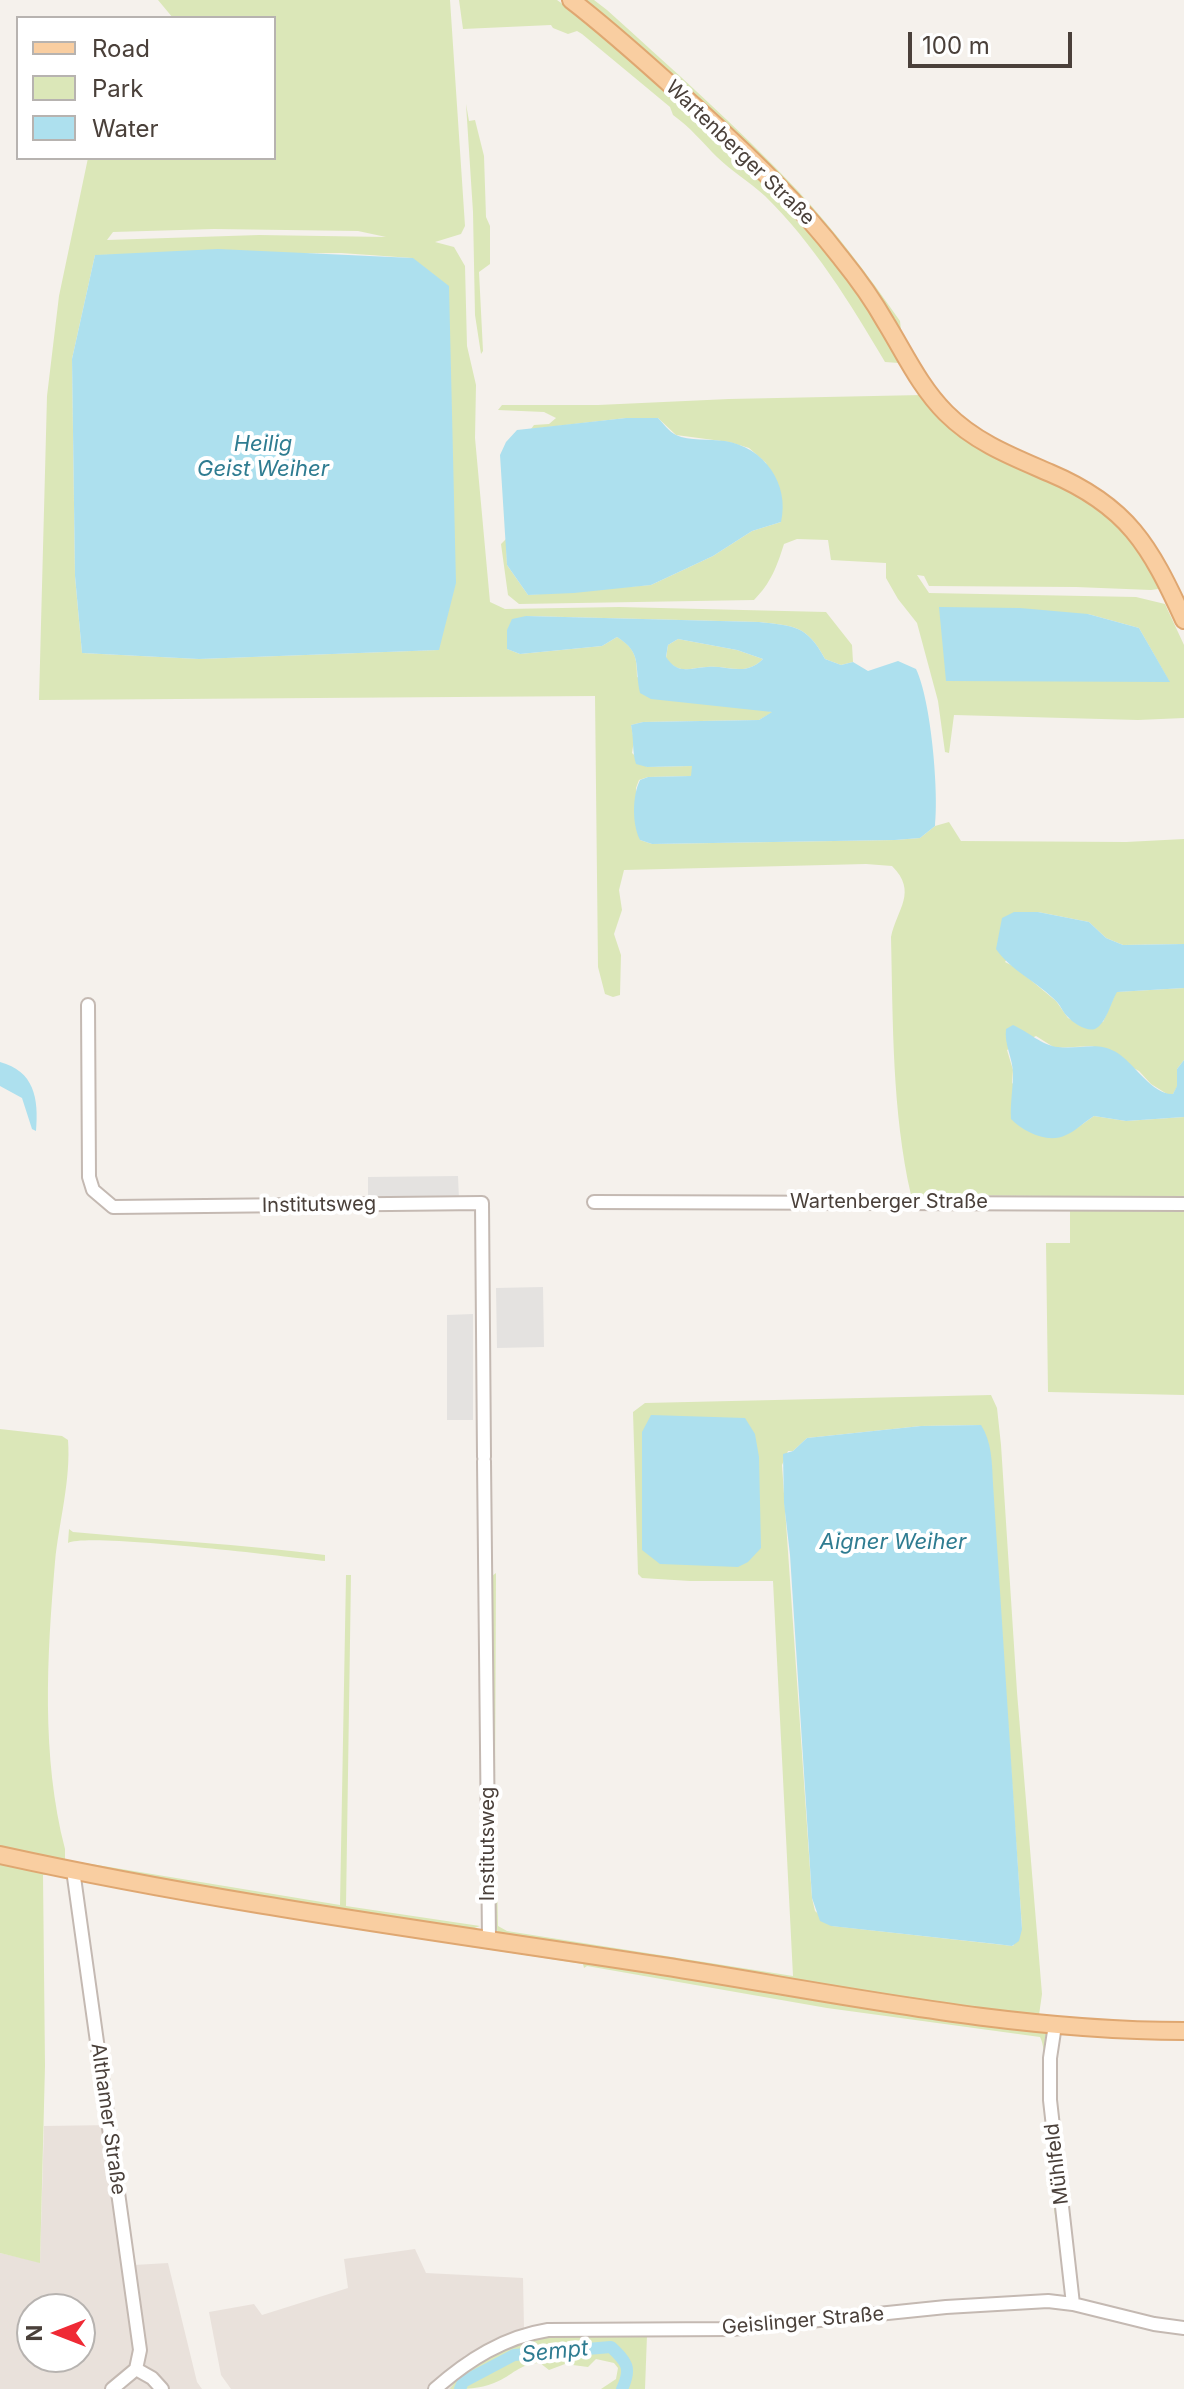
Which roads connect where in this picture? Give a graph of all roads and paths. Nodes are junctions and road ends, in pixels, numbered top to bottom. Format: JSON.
{"nodes":[{"id":1,"x":571,"y":0,"type":"edge"},
{"id":2,"x":1184,"y":620,"type":"edge"},
{"id":3,"x":88,"y":1005,"type":"dead end"},
{"id":4,"x":594,"y":1202,"type":"dead end"},
{"id":5,"x":1184,"y":1204,"type":"edge"},
{"id":6,"x":0,"y":1855,"type":"edge"},
{"id":7,"x":73,"y":1870,"type":"junction"},
{"id":8,"x":489,"y":1939,"type":"junction"},
{"id":9,"x":1055,"y":2025,"type":"junction"},
{"id":10,"x":1184,"y":2031,"type":"edge"},
{"id":11,"x":1073,"y":2304,"type":"junction"},
{"id":12,"x":1184,"y":2328,"type":"edge"},
{"id":13,"x":136,"y":2369,"type":"junction"},
{"id":14,"x":112,"y":2389,"type":"edge"},
{"id":15,"x":162,"y":2389,"type":"edge"},
{"id":16,"x":435,"y":2389,"type":"edge"}],
"edges":[{"from":1,"to":2,"type":"main road","name":"Wartenberger Straße"},
{"from":3,"to":8,"type":"street","name":"Institutsweg"},
{"from":4,"to":5,"type":"street","name":"Wartenberger Straße"},
{"from":6,"to":7,"type":"main road"},
{"from":7,"to":8,"type":"main road"},
{"from":7,"to":13,"type":"street","name":"Althamer Straße"},
{"from":8,"to":9,"type":"main road"},
{"from":9,"to":10,"type":"main road"},
{"from":9,"to":11,"type":"street","name":"Mühlfeld"},
{"from":11,"to":12,"type":"street","name":"Geislinger Straße"},
{"from":11,"to":16,"type":"street","name":"Geislinger Straße"},
{"from":13,"to":14,"type":"street"},
{"from":13,"to":15,"type":"street"}]}
